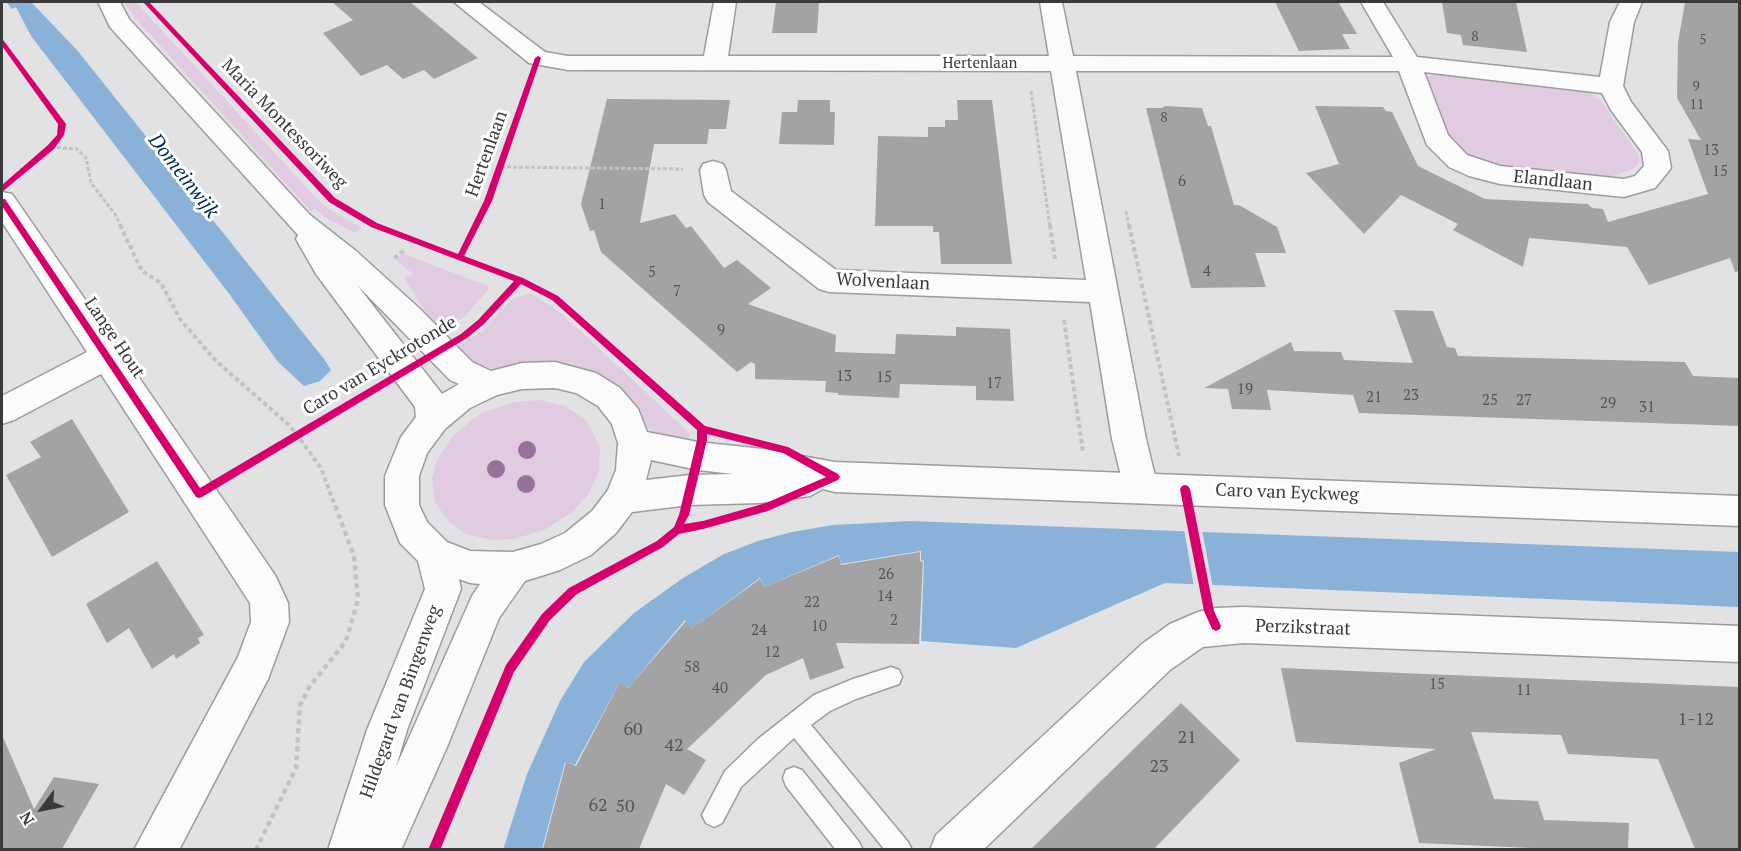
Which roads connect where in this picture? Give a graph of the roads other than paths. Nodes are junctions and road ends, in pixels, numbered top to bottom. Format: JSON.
{"nodes":[{"id":1,"x":109,"y":2,"type":"edge"},
{"id":2,"x":465,"y":2,"type":"edge"},
{"id":3,"x":724,"y":2,"type":"edge"},
{"id":4,"x":1051,"y":2,"type":"edge"},
{"id":5,"x":1372,"y":2,"type":"edge"},
{"id":6,"x":1631,"y":2,"type":"edge"},
{"id":7,"x":715,"y":63,"type":"junction"},
{"id":8,"x":1062,"y":64,"type":"junction"},
{"id":9,"x":1409,"y":64,"type":"junction"},
{"id":10,"x":1611,"y":86,"type":"junction"},
{"id":11,"x":713,"y":170,"type":"road end"},
{"id":12,"x":2,"y":201,"type":"edge"},
{"id":13,"x":300,"y":222,"type":"junction"},
{"id":14,"x":1103,"y":291,"type":"junction"},
{"id":15,"x":107,"y":356,"type":"junction"},
{"id":16,"x":489,"y":384,"type":"junction"},
{"id":17,"x":2,"y":411,"type":"edge"},
{"id":18,"x":433,"y":420,"type":"junction"},
{"id":19,"x":635,"y":443,"type":"junction"},
{"id":20,"x":835,"y":477,"type":"junction"},
{"id":21,"x":1141,"y":488,"type":"junction"},
{"id":22,"x":622,"y":498,"type":"junction"},
{"id":23,"x":1740,"y":511,"type":"edge"},
{"id":24,"x":434,"y":553,"type":"junction"},
{"id":25,"x":513,"y":568,"type":"junction"},
{"id":26,"x":1740,"y":644,"type":"edge"},
{"id":27,"x":891,"y":677,"type":"dead end"},
{"id":28,"x":796,"y":723,"type":"junction"},
{"id":29,"x":794,"y":778,"type":"dead end"},
{"id":30,"x":714,"y":815,"type":"dead end"},
{"id":31,"x":155,"y":849,"type":"edge"},
{"id":32,"x":349,"y":849,"type":"edge"},
{"id":33,"x":379,"y":849,"type":"edge"},
{"id":34,"x":851,"y":849,"type":"edge"},
{"id":35,"x":900,"y":849,"type":"edge"},
{"id":36,"x":951,"y":849,"type":"edge"}],
"edges":[{"from":1,"to":13,"type":"street"},
{"from":2,"to":7,"type":"street","name":"Hertenlaan"},
{"from":3,"to":7,"type":"street"},
{"from":4,"to":8,"type":"street"},
{"from":5,"to":9,"type":"street","name":"Elandlaan"},
{"from":6,"to":10,"type":"street"},
{"from":7,"to":8,"type":"street","name":"Hertenlaan"},
{"from":8,"to":9,"type":"street"},
{"from":8,"to":14,"type":"street"},
{"from":9,"to":10,"type":"street"},
{"from":9,"to":10,"type":"street","name":"Elandlaan"},
{"from":11,"to":14,"type":"street","name":"Wolvenlaan"},
{"from":12,"to":15,"type":"street","name":"Lange Hout"},
{"from":13,"to":16,"type":"street"},
{"from":13,"to":18,"type":"street"},
{"from":14,"to":21,"type":"street"},
{"from":15,"to":17,"type":"street"},
{"from":15,"to":31,"type":"street","name":"Lange Hout"},
{"from":16,"to":18,"type":"street"},
{"from":16,"to":19,"type":"street"},
{"from":18,"to":24,"type":"street"},
{"from":19,"to":20,"type":"street","name":"Caro van Eyckweg"},
{"from":19,"to":22,"type":"street"},
{"from":20,"to":21,"type":"street","name":"Caro van Eyckweg"},
{"from":20,"to":22,"type":"street","name":"Caro van Eyckweg"},
{"from":21,"to":23,"type":"street","name":"Caro van Eyckweg"},
{"from":22,"to":25,"type":"street"},
{"from":24,"to":25,"type":"street"},
{"from":24,"to":32,"type":"street","name":"Hildegard van Bingenweg"},
{"from":25,"to":33,"type":"street","name":"Hildegard van Bingenweg"},
{"from":26,"to":36,"type":"street","name":"Perzikstraat"},
{"from":27,"to":28,"type":"lane"},
{"from":28,"to":30,"type":"lane"},
{"from":28,"to":35,"type":"lane"},
{"from":29,"to":34,"type":"lane"}]}
